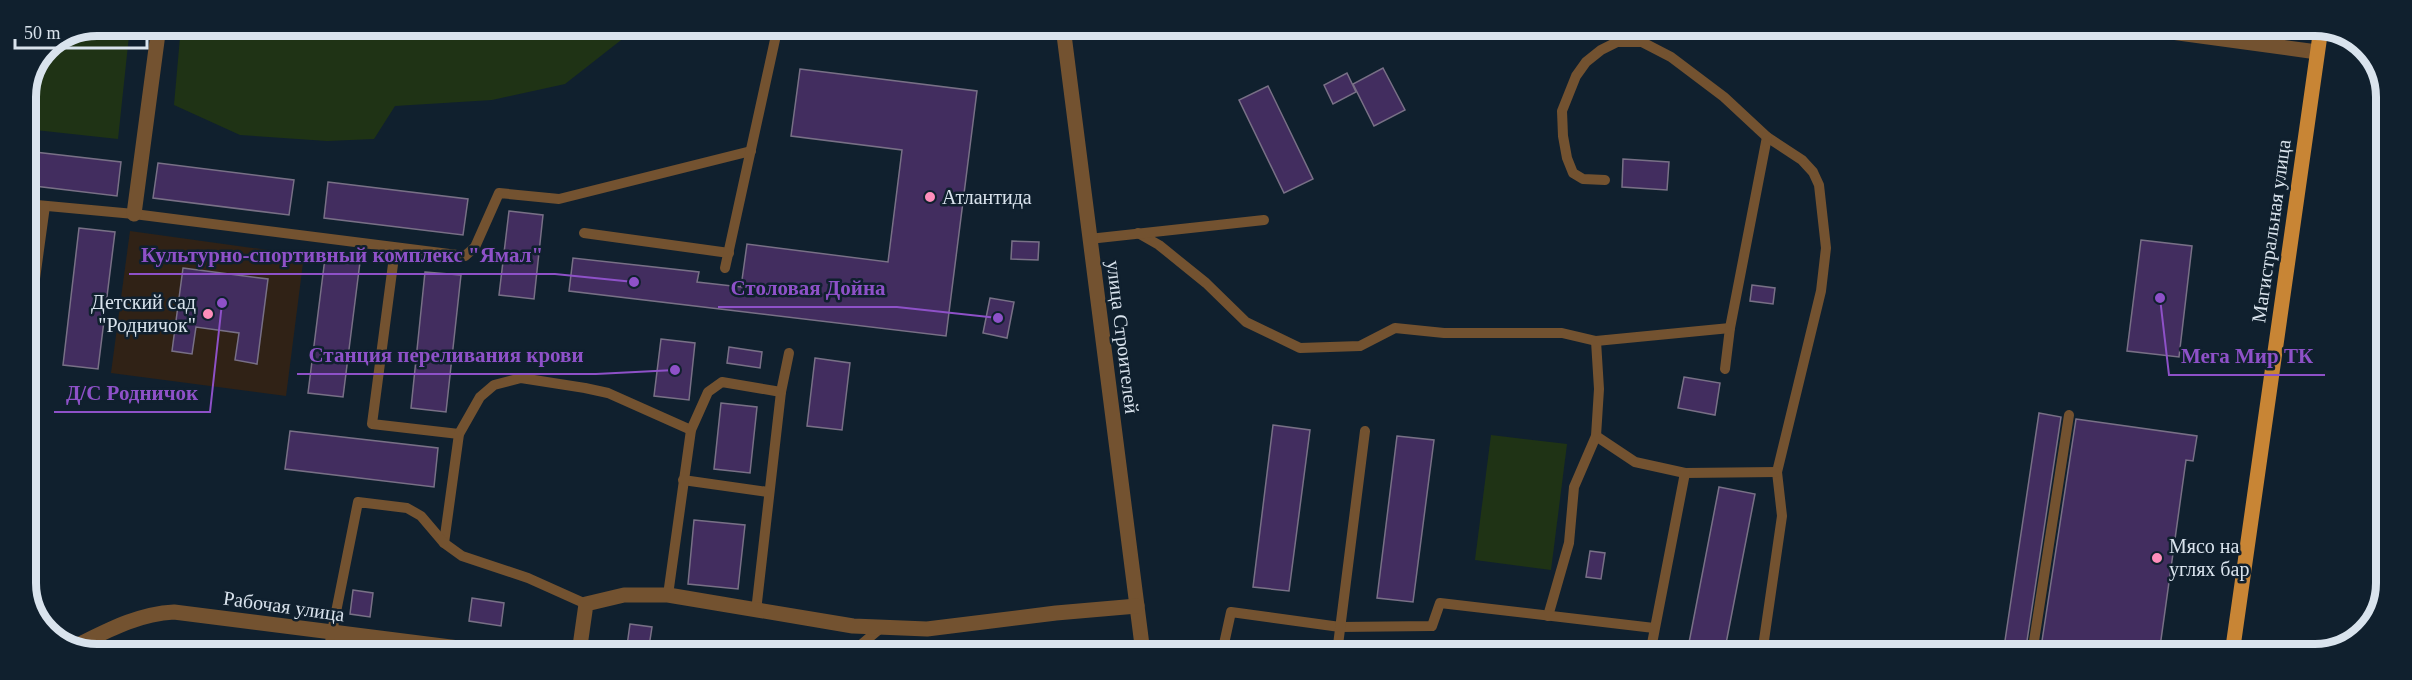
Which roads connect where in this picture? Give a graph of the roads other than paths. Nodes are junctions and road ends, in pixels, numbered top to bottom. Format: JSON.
{"nodes":[{"id":1,"x":158,"y":36,"type":"edge"},
{"id":2,"x":776,"y":36,"type":"edge"},
{"id":3,"x":1064,"y":36,"type":"edge"},
{"id":4,"x":2201,"y":36,"type":"edge"},
{"id":5,"x":2320,"y":37,"type":"edge"},
{"id":6,"x":2318,"y":52,"type":"junction"},
{"id":7,"x":1767,"y":137,"type":"junction"},
{"id":8,"x":751,"y":151,"type":"junction"},
{"id":9,"x":1605,"y":180,"type":"dead end"},
{"id":10,"x":36,"y":205,"type":"edge"},
{"id":11,"x":45,"y":206,"type":"junction"},
{"id":12,"x":134,"y":214,"type":"junction"},
{"id":13,"x":1264,"y":220,"type":"dead end"},
{"id":14,"x":584,"y":233,"type":"dead end"},
{"id":15,"x":1138,"y":233,"type":"junction"},
{"id":16,"x":1089,"y":239,"type":"junction"},
{"id":17,"x":394,"y":249,"type":"junction"},
{"id":18,"x":729,"y":253,"type":"junction"},
{"id":19,"x":725,"y":268,"type":"dead end"},
{"id":20,"x":36,"y":271,"type":"edge"},
{"id":21,"x":1730,"y":328,"type":"junction"},
{"id":22,"x":1596,"y":341,"type":"junction"},
{"id":23,"x":789,"y":353,"type":"dead end"},
{"id":24,"x":1725,"y":369,"type":"dead end"},
{"id":25,"x":781,"y":392,"type":"junction"},
{"id":26,"x":2068,"y":415,"type":"dead end"},
{"id":27,"x":691,"y":429,"type":"junction"},
{"id":28,"x":1365,"y":431,"type":"dead end"},
{"id":29,"x":459,"y":434,"type":"junction"},
{"id":30,"x":1596,"y":436,"type":"junction"},
{"id":31,"x":1777,"y":472,"type":"junction"},
{"id":32,"x":1685,"y":473,"type":"junction"},
{"id":33,"x":683,"y":480,"type":"junction"},
{"id":34,"x":768,"y":492,"type":"junction"},
{"id":35,"x":444,"y":543,"type":"junction"},
{"id":36,"x":668,"y":595,"type":"junction"},
{"id":37,"x":586,"y":603,"type":"junction"},
{"id":38,"x":1137,"y":606,"type":"junction"},
{"id":39,"x":756,"y":611,"type":"junction"},
{"id":40,"x":1548,"y":616,"type":"junction"},
{"id":41,"x":882,"y":627,"type":"junction"},
{"id":42,"x":1340,"y":627,"type":"junction"},
{"id":43,"x":1654,"y":628,"type":"junction"},
{"id":44,"x":331,"y":633,"type":"junction"},
{"id":45,"x":84,"y":642,"type":"edge"},
{"id":46,"x":329,"y":644,"type":"edge"},
{"id":47,"x":423,"y":644,"type":"edge"},
{"id":48,"x":580,"y":644,"type":"edge"},
{"id":49,"x":862,"y":644,"type":"edge"},
{"id":50,"x":1142,"y":644,"type":"edge"},
{"id":51,"x":1224,"y":644,"type":"edge"},
{"id":52,"x":1337,"y":644,"type":"edge"},
{"id":53,"x":1652,"y":644,"type":"edge"},
{"id":54,"x":1763,"y":644,"type":"edge"},
{"id":55,"x":2034,"y":644,"type":"edge"},
{"id":56,"x":2233,"y":644,"type":"edge"}],
"edges":[{"from":1,"to":12,"type":"street"},
{"from":2,"to":8,"type":"lane"},
{"from":3,"to":16,"type":"street","name":"улица Строителей"},
{"from":4,"to":6,"type":"street"},
{"from":5,"to":6,"type":"main road","name":"Магистральная улица"},
{"from":6,"to":56,"type":"main road","name":"Магистральная улица"},
{"from":7,"to":9,"type":"lane"},
{"from":7,"to":21,"type":"lane"},
{"from":7,"to":31,"type":"lane"},
{"from":8,"to":17,"type":"lane"},
{"from":8,"to":18,"type":"lane"},
{"from":10,"to":11,"type":"lane"},
{"from":11,"to":12,"type":"lane"},
{"from":11,"to":20,"type":"lane"},
{"from":12,"to":17,"type":"lane"},
{"from":13,"to":15,"type":"lane"},
{"from":14,"to":18,"type":"lane"},
{"from":15,"to":16,"type":"lane"},
{"from":15,"to":22,"type":"lane"},
{"from":16,"to":38,"type":"street","name":"улица Строителей"},
{"from":17,"to":29,"type":"lane"},
{"from":18,"to":19,"type":"lane"},
{"from":21,"to":22,"type":"lane"},
{"from":21,"to":24,"type":"lane"},
{"from":22,"to":30,"type":"lane"},
{"from":23,"to":25,"type":"lane"},
{"from":25,"to":27,"type":"lane"},
{"from":25,"to":34,"type":"lane"},
{"from":26,"to":55,"type":"lane"},
{"from":27,"to":29,"type":"lane"},
{"from":27,"to":33,"type":"lane"},
{"from":28,"to":42,"type":"lane"},
{"from":29,"to":35,"type":"lane"},
{"from":30,"to":32,"type":"lane"},
{"from":30,"to":40,"type":"lane"},
{"from":31,"to":32,"type":"lane"},
{"from":31,"to":54,"type":"lane"},
{"from":32,"to":43,"type":"lane"},
{"from":33,"to":34,"type":"lane"},
{"from":33,"to":36,"type":"lane"},
{"from":34,"to":39,"type":"lane"},
{"from":35,"to":37,"type":"lane"},
{"from":35,"to":44,"type":"lane"},
{"from":36,"to":37,"type":"street"},
{"from":36,"to":39,"type":"street"},
{"from":37,"to":48,"type":"street"},
{"from":38,"to":41,"type":"street"},
{"from":38,"to":50,"type":"street","name":"улица Строителей"},
{"from":39,"to":41,"type":"street"},
{"from":40,"to":42,"type":"lane"},
{"from":40,"to":43,"type":"lane"},
{"from":41,"to":49,"type":"lane"},
{"from":42,"to":51,"type":"lane"},
{"from":42,"to":52,"type":"lane"},
{"from":43,"to":53,"type":"lane"},
{"from":44,"to":45,"type":"street","name":"Рабочая улица"},
{"from":44,"to":46,"type":"lane"},
{"from":44,"to":47,"type":"street","name":"Рабочая улица"}]}
